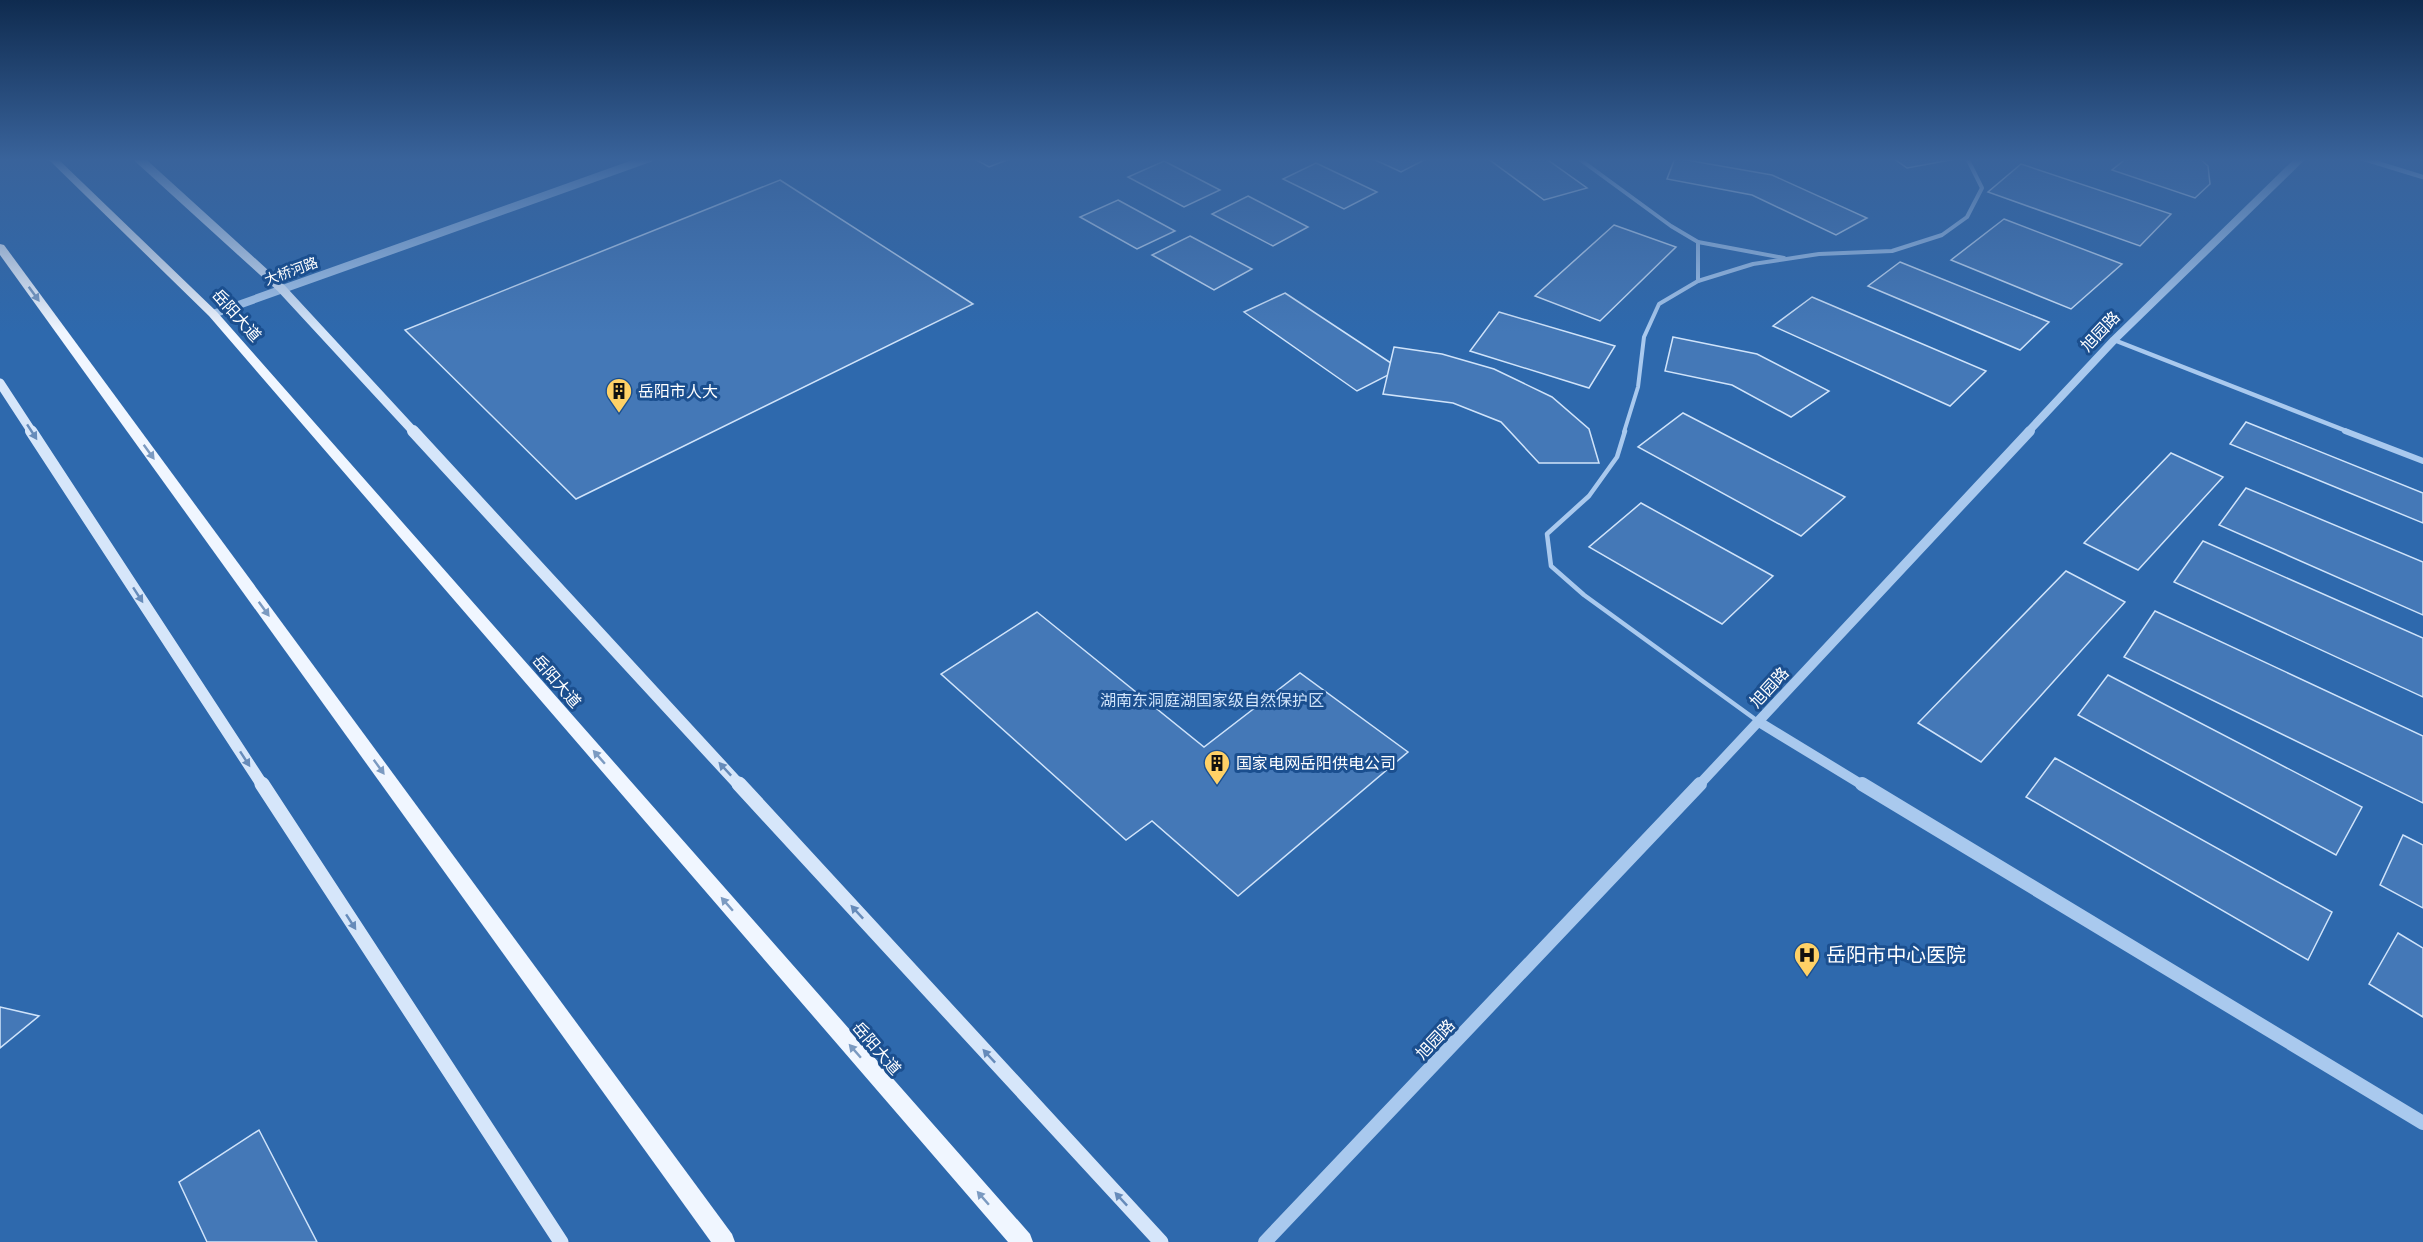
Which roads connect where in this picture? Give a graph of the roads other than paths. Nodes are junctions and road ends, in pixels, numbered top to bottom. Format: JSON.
{"nodes":[{"id":1,"x":112,"y":216,"type":"edge"},
{"id":2,"x":202,"y":216,"type":"edge"},
{"id":3,"x":484,"y":216,"type":"edge"},
{"id":4,"x":1657,"y":216,"type":"edge"},
{"id":5,"x":1969,"y":216,"type":"edge"},
{"id":6,"x":2241,"y":216,"type":"edge"},
{"id":7,"x":1698,"y":242,"type":"junction"},
{"id":8,"x":0,"y":247,"type":"edge"},
{"id":9,"x":1790,"y":258,"type":"junction"},
{"id":10,"x":1698,"y":281,"type":"junction"},
{"id":11,"x":281,"y":288,"type":"junction"},
{"id":12,"x":213,"y":314,"type":"junction"},
{"id":13,"x":2114,"y":339,"type":"junction"},
{"id":14,"x":0,"y":383,"type":"edge"},
{"id":15,"x":2423,"y":461,"type":"edge"},
{"id":16,"x":1759,"y":722,"type":"junction"},
{"id":17,"x":2423,"y":1123,"type":"edge"},
{"id":18,"x":561,"y":1242,"type":"edge"},
{"id":19,"x":724,"y":1242,"type":"edge"},
{"id":20,"x":1022,"y":1242,"type":"edge"},
{"id":21,"x":1161,"y":1242,"type":"edge"},
{"id":22,"x":1265,"y":1242,"type":"edge"}],
"edges":[{"from":1,"to":12,"type":"main road","name":"岳阳大道"},
{"from":2,"to":11,"type":"main road"},
{"from":3,"to":11,"type":"street","name":"大桥河路"},
{"from":4,"to":7,"type":"lane"},
{"from":5,"to":9,"type":"lane"},
{"from":6,"to":13,"type":"street","name":"旭园路"},
{"from":7,"to":9,"type":"lane"},
{"from":7,"to":10,"type":"lane"},
{"from":8,"to":19,"type":"main road","one_way":true},
{"from":9,"to":10,"type":"lane"},
{"from":10,"to":16,"type":"lane"},
{"from":11,"to":12,"type":"street","name":"大桥河路"},
{"from":21,"to":11,"type":"main road","one_way":true},
{"from":20,"to":12,"type":"main road","name":"岳阳大道","one_way":true},
{"from":13,"to":15,"type":"street"},
{"from":13,"to":16,"type":"street","name":"旭园路"},
{"from":14,"to":18,"type":"main road","one_way":true},
{"from":16,"to":17,"type":"street"},
{"from":16,"to":22,"type":"street","name":"旭园路"}]}
